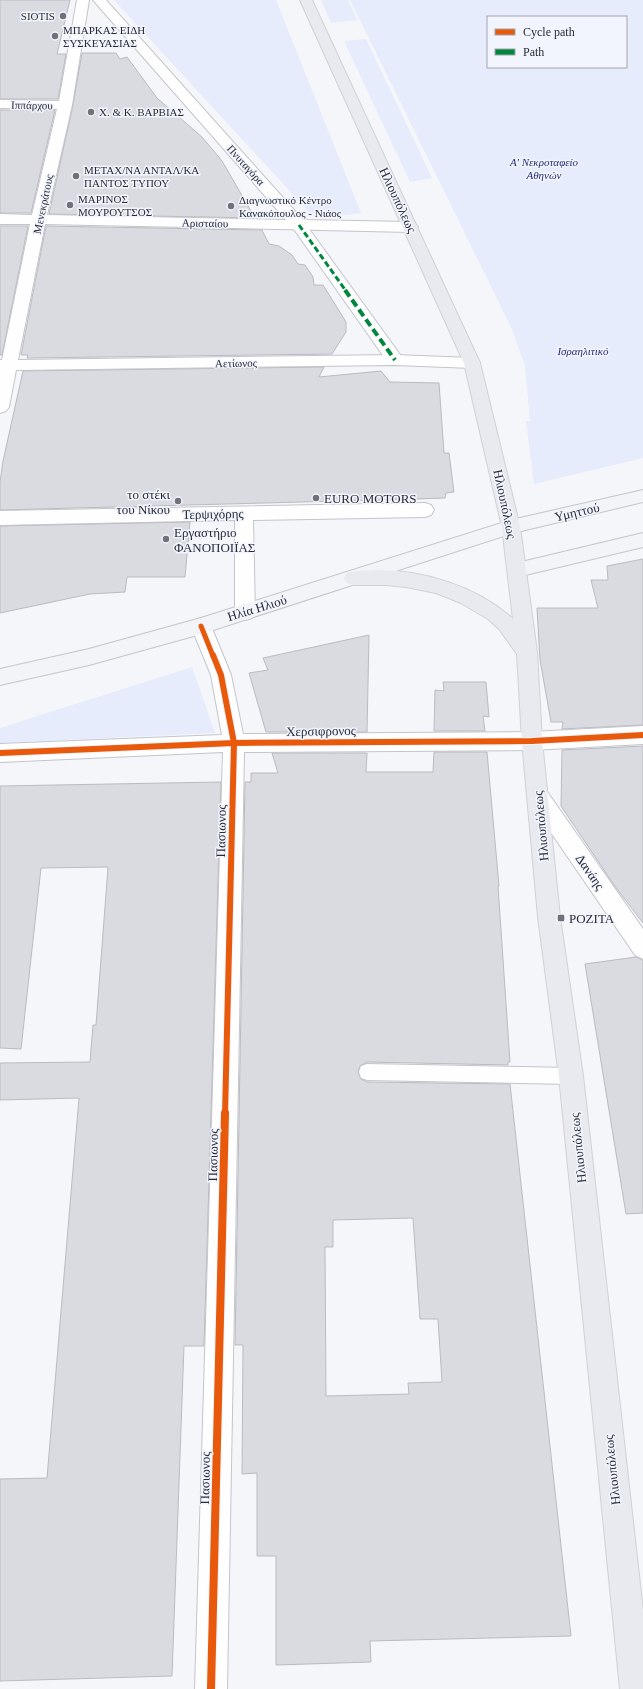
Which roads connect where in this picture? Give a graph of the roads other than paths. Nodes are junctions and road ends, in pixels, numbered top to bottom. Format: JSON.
{"nodes":[{"id":1,"x":83,"y":0,"type":"edge"},
{"id":2,"x":99,"y":0,"type":"edge"},
{"id":3,"x":306,"y":0,"type":"edge"},
{"id":4,"x":0,"y":104,"type":"edge"},
{"id":5,"x":65,"y":105,"type":"junction"},
{"id":6,"x":0,"y":219,"type":"edge"},
{"id":7,"x":39,"y":219,"type":"junction"},
{"id":8,"x":299,"y":225,"type":"junction"},
{"id":9,"x":410,"y":227,"type":"junction"},
{"id":10,"x":395,"y":360,"type":"junction"},
{"id":11,"x":472,"y":363,"type":"junction"},
{"id":12,"x":4,"y":365,"type":"edge"},
{"id":13,"x":0,"y":407,"type":"edge"},
{"id":14,"x":643,"y":496,"type":"edge"},
{"id":15,"x":425,"y":510,"type":"dead end"},
{"id":16,"x":244,"y":514,"type":"junction"},
{"id":17,"x":0,"y":518,"type":"edge"},
{"id":18,"x":511,"y":527,"type":"junction"},
{"id":19,"x":643,"y":540,"type":"edge"},
{"id":20,"x":516,"y":570,"type":"junction"},
{"id":21,"x":354,"y":578,"type":"junction"},
{"id":22,"x":245,"y":613,"type":"junction"},
{"id":23,"x":201,"y":626,"type":"junction"},
{"id":24,"x":526,"y":652,"type":"junction"},
{"id":25,"x":0,"y":677,"type":"edge"},
{"id":26,"x":643,"y":735,"type":"edge"},
{"id":27,"x":532,"y":740,"type":"junction"},
{"id":28,"x":234,"y":743,"type":"junction"},
{"id":29,"x":0,"y":753,"type":"edge"},
{"id":30,"x":538,"y":796,"type":"junction"},
{"id":31,"x":643,"y":948,"type":"edge"},
{"id":32,"x":367,"y":1072,"type":"dead end"},
{"id":33,"x":571,"y":1076,"type":"junction"},
{"id":34,"x":211,"y":1689,"type":"edge"},
{"id":35,"x":636,"y":1689,"type":"edge"}],
"edges":[{"from":1,"to":5,"type":"street","name":"Μενεκράτους"},
{"from":2,"to":8,"type":"street","name":"Πνυταγόρα"},
{"from":3,"to":9,"type":"main road","name":"Ηλιουπόλεως"},
{"from":4,"to":5,"type":"street","name":"Ιππάρχου"},
{"from":5,"to":7,"type":"street","name":"Μενεκράτους"},
{"from":6,"to":7,"type":"street","name":"Αρισταίου"},
{"from":7,"to":8,"type":"street","name":"Αρισταίου"},
{"from":7,"to":12,"type":"street","name":"Μενεκράτους"},
{"from":8,"to":9,"type":"street","name":"Αρισταίου"},
{"from":8,"to":10,"type":"street","name":"Πνυταγόρα"},
{"from":9,"to":11,"type":"main road","name":"Ηλιουπόλεως"},
{"from":10,"to":11,"type":"street","name":"Αετίωνος"},
{"from":10,"to":12,"type":"street","name":"Αετίωνος"},
{"from":11,"to":18,"type":"main road","name":"Ηλιουπόλεως"},
{"from":12,"to":13,"type":"street","name":"Μενεκράτους"},
{"from":14,"to":18,"type":"main road","name":"Υμηττού"},
{"from":15,"to":16,"type":"street","name":"Τερψιχόρης"},
{"from":16,"to":17,"type":"street","name":"Τερψιχόρης"},
{"from":16,"to":22,"type":"street"},
{"from":18,"to":20,"type":"main road","name":"Ηλιουπόλεως"},
{"from":18,"to":21,"type":"main road","name":"Ηλία Ηλιού"},
{"from":19,"to":20,"type":"main road"},
{"from":20,"to":24,"type":"main road","name":"Ηλιουπόλεως"},
{"from":21,"to":22,"type":"main road","name":"Ηλία Ηλιού"},
{"from":21,"to":24,"type":"main road"},
{"from":22,"to":23,"type":"main road","name":"Ηλία Ηλιού"},
{"from":23,"to":25,"type":"main road","name":"Ηλία Ηλιού"},
{"from":23,"to":28,"type":"street","name":"Πασιωνος"},
{"from":24,"to":27,"type":"main road","name":"Ηλιουπόλεως"},
{"from":26,"to":27,"type":"street","name":"Χερσιφρονος"},
{"from":27,"to":28,"type":"street","name":"Χερσιφρονος"},
{"from":27,"to":30,"type":"main road","name":"Ηλιουπόλεως"},
{"from":28,"to":29,"type":"street","name":"Χερσιφρονος"},
{"from":28,"to":34,"type":"street","name":"Πασιωνος"},
{"from":30,"to":31,"type":"street","name":"Δανάης"},
{"from":30,"to":33,"type":"main road","name":"Ηλιουπόλεως"},
{"from":32,"to":33,"type":"lane"},
{"from":33,"to":35,"type":"main road","name":"Ηλιουπόλεως"}]}
